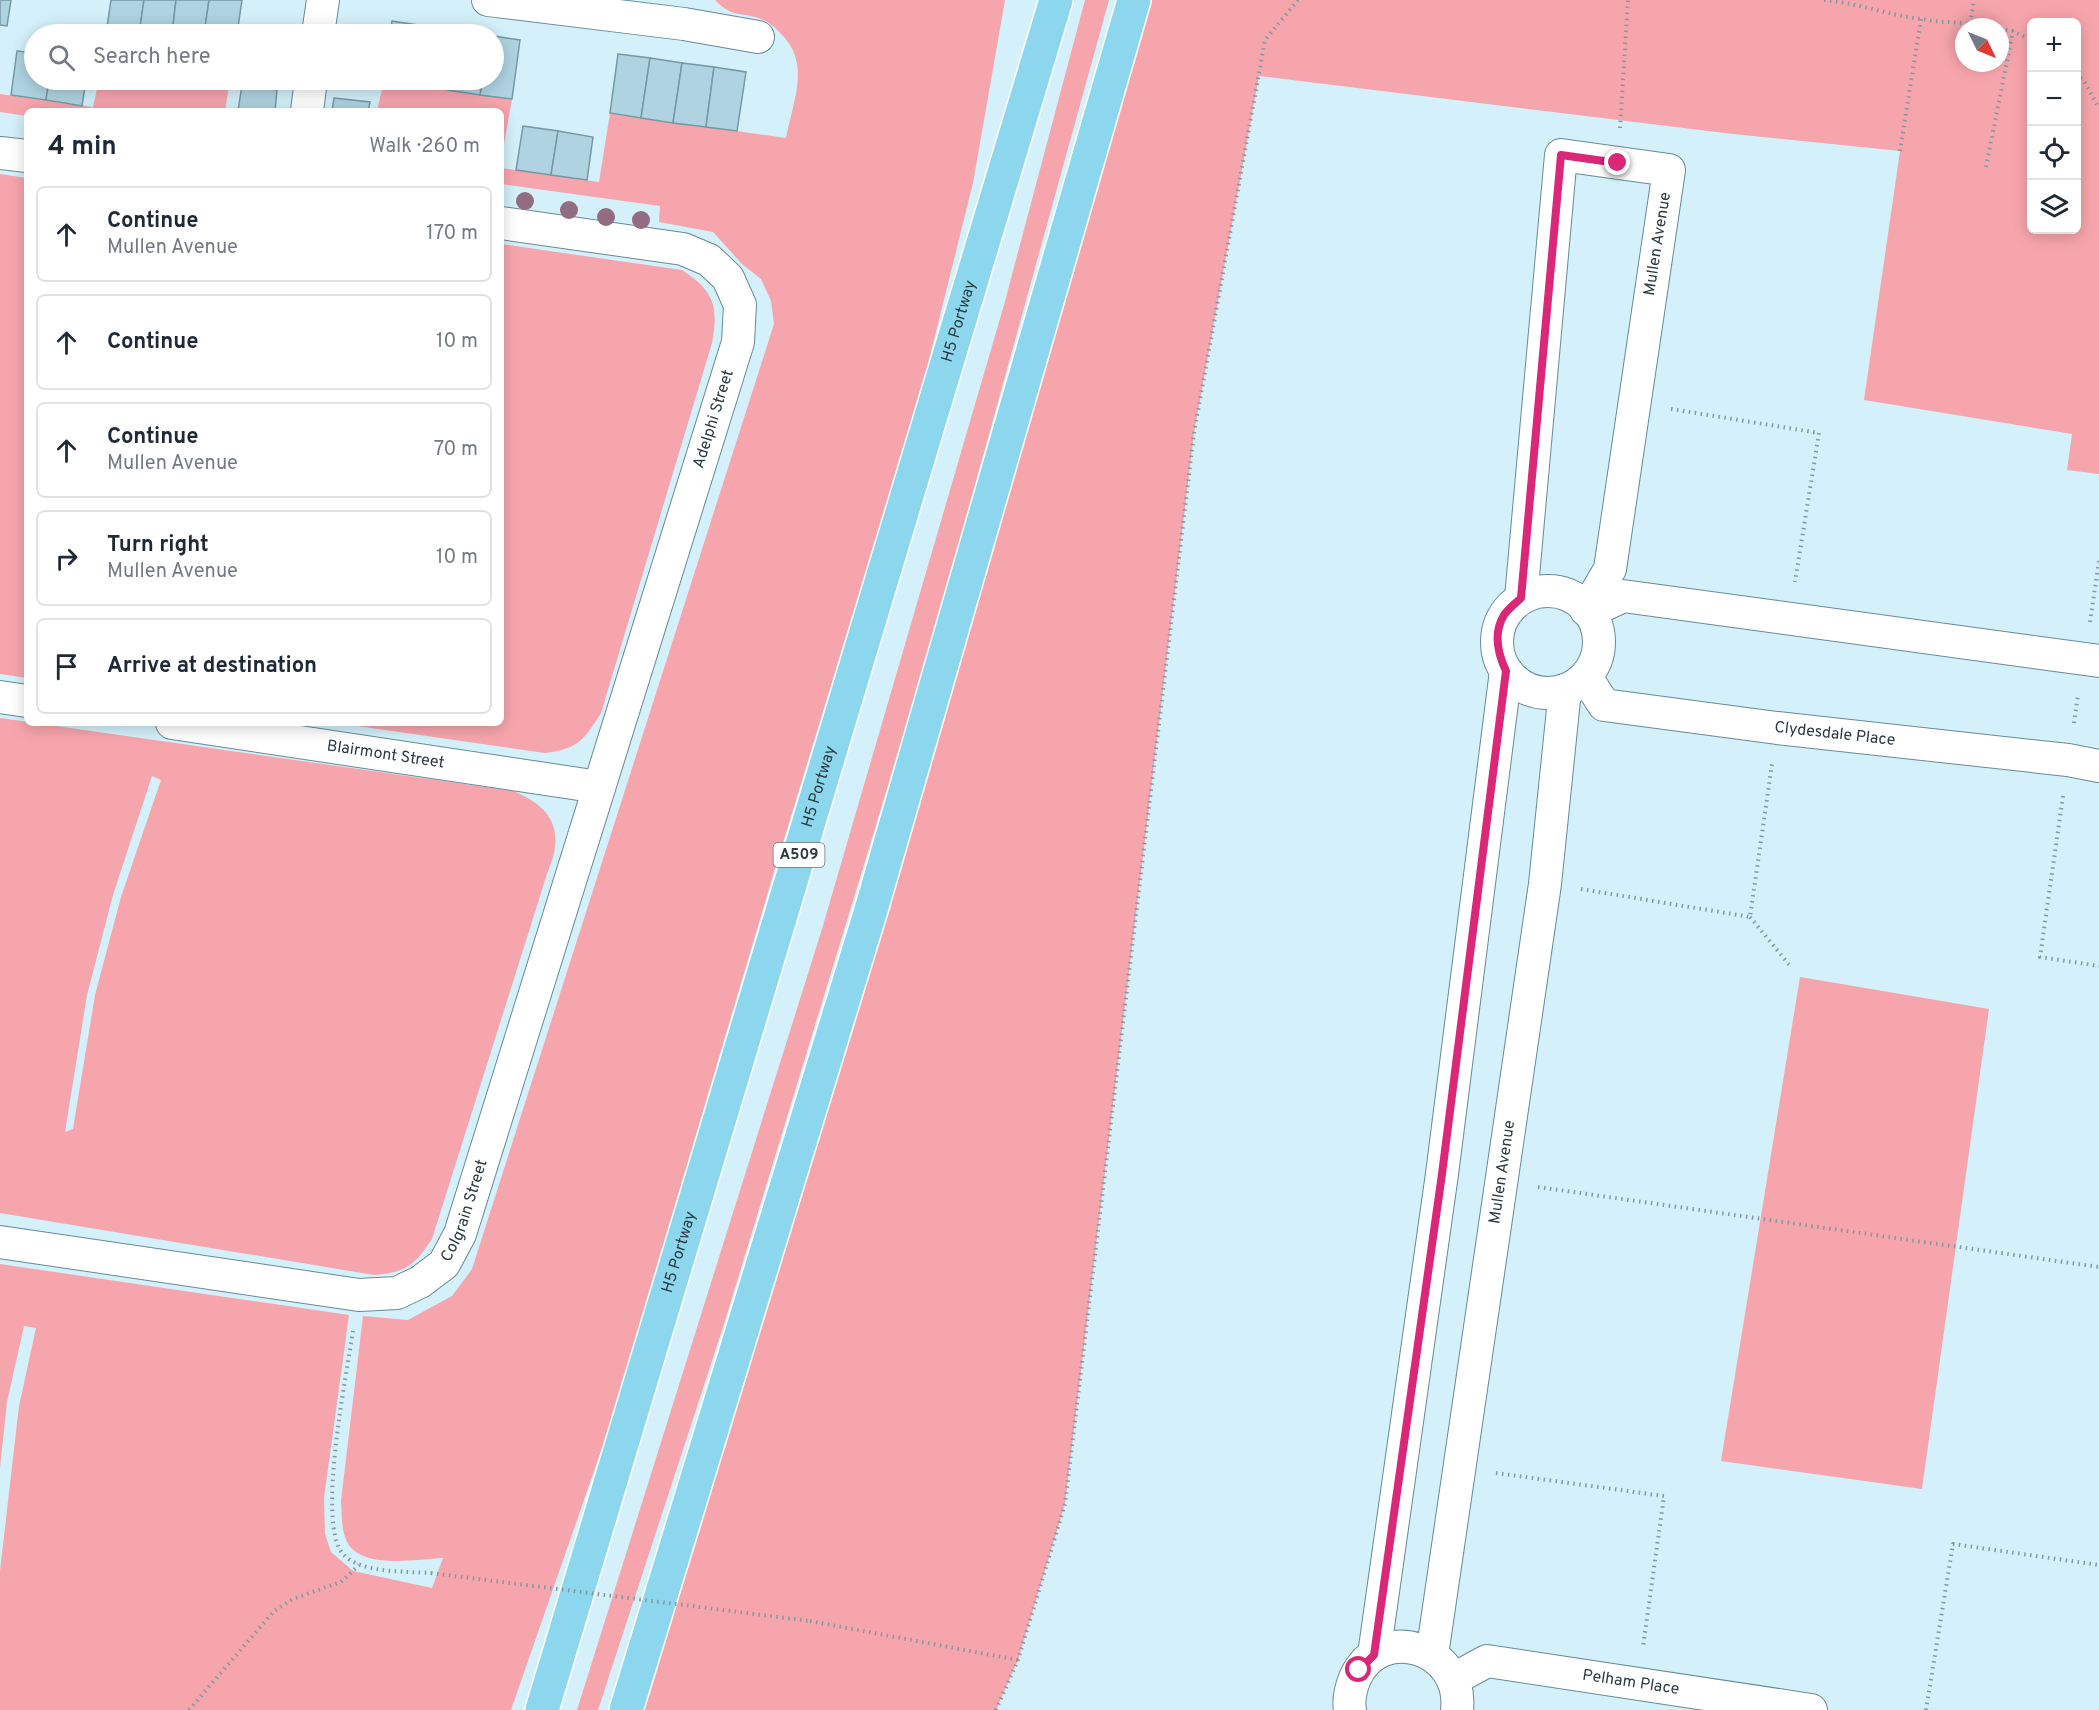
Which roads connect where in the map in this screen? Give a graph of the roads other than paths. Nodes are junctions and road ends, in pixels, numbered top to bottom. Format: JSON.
{"nodes":[{"id":1,"x":323,"y":0,"type":"edge"},
{"id":2,"x":488,"y":0,"type":"edge"},
{"id":3,"x":1056,"y":0,"type":"edge"},
{"id":4,"x":1134,"y":0,"type":"edge"},
{"id":5,"x":685,"y":12,"type":"edge"},
{"id":6,"x":319,"y":24,"type":"edge"},
{"id":7,"x":758,"y":37,"type":"dead end"},
{"id":8,"x":310,"y":90,"type":"edge"},
{"id":9,"x":307,"y":108,"type":"edge"},
{"id":10,"x":0,"y":153,"type":"edge"},
{"id":11,"x":24,"y":156,"type":"edge"},
{"id":12,"x":504,"y":223,"type":"edge"},
{"id":13,"x":1521,"y":598,"type":"junction"},
{"id":14,"x":1587,"y":611,"type":"junction"},
{"id":15,"x":2099,"y":661,"type":"edge"},
{"id":16,"x":1506,"y":671,"type":"junction"},
{"id":17,"x":1576,"y":683,"type":"junction"},
{"id":18,"x":0,"y":697,"type":"edge"},
{"id":19,"x":24,"y":701,"type":"edge"},
{"id":20,"x":192,"y":726,"type":"edge"},
{"id":21,"x":2099,"y":766,"type":"edge"},
{"id":22,"x":599,"y":788,"type":"junction"},
{"id":23,"x":0,"y":1242,"type":"edge"},
{"id":24,"x":1432,"y":1654,"type":"junction"},
{"id":25,"x":1374,"y":1655,"type":"junction"},
{"id":26,"x":1454,"y":1679,"type":"junction"},
{"id":27,"x":542,"y":1710,"type":"edge"},
{"id":28,"x":626,"y":1710,"type":"edge"},
{"id":29,"x":1350,"y":1710,"type":"edge"},
{"id":30,"x":1456,"y":1710,"type":"edge"},
{"id":31,"x":1811,"y":1710,"type":"edge"}],
"edges":[{"from":1,"to":6,"type":"street"},
{"from":2,"to":5,"type":"street"},
{"from":3,"to":27,"type":"main road","name":"H5 Portway","number":"A509"},
{"from":4,"to":28,"type":"main road"},
{"from":5,"to":7,"type":"street"},
{"from":8,"to":9,"type":"street"},
{"from":10,"to":11,"type":"street"},
{"from":12,"to":22,"type":"street","name":"Adelphi Street"},
{"from":13,"to":14,"type":"street"},
{"from":13,"to":14,"type":"street","name":"Mullen Avenue"},
{"from":13,"to":16,"type":"street"},
{"from":14,"to":15,"type":"street"},
{"from":14,"to":17,"type":"street"},
{"from":16,"to":17,"type":"street"},
{"from":16,"to":25,"type":"street"},
{"from":17,"to":21,"type":"street","name":"Clydesdale Place"},
{"from":17,"to":24,"type":"street","name":"Mullen Avenue"},
{"from":18,"to":19,"type":"street"},
{"from":20,"to":22,"type":"street","name":"Blairmont Street"},
{"from":22,"to":23,"type":"street","name":"Colgrain Street"},
{"from":24,"to":25,"type":"street"},
{"from":24,"to":26,"type":"street"},
{"from":25,"to":29,"type":"street"},
{"from":26,"to":30,"type":"street"},
{"from":26,"to":31,"type":"street","name":"Pelham Place"}]}
